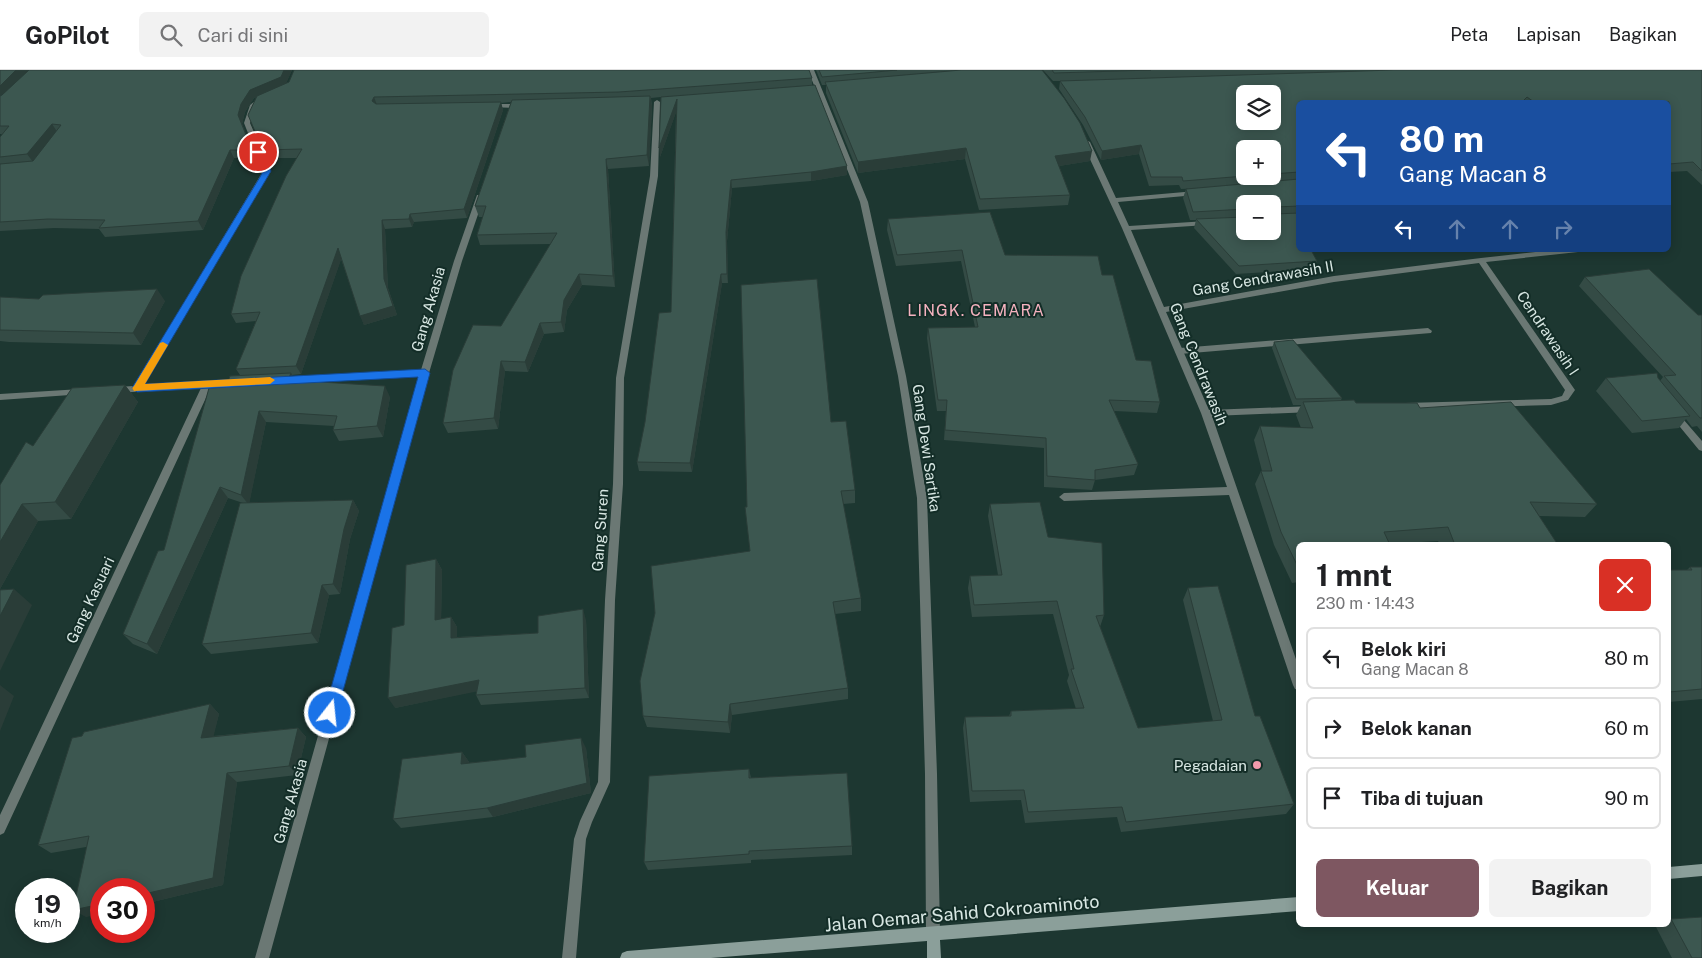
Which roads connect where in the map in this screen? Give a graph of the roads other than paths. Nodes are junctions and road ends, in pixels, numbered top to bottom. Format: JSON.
{"nodes":[{"id":1,"x":811,"y":70,"type":"edge"},
{"id":2,"x":266,"y":96,"type":"edge"},
{"id":3,"x":657,"y":102,"type":"edge"},
{"id":4,"x":483,"y":106,"type":"edge"},
{"id":5,"x":528,"y":106,"type":"edge"},
{"id":6,"x":1083,"y":133,"type":"edge"},
{"id":7,"x":483,"y":188,"type":"edge"},
{"id":8,"x":1204,"y":192,"type":"edge"},
{"id":9,"x":1113,"y":200,"type":"junction"},
{"id":10,"x":1215,"y":223,"type":"edge"},
{"id":11,"x":1126,"y":228,"type":"junction"},
{"id":12,"x":1559,"y":252,"type":"edge"},
{"id":13,"x":1481,"y":260,"type":"junction"},
{"id":14,"x":1162,"y":310,"type":"junction"},
{"id":15,"x":1428,"y":331,"type":"dead end"},
{"id":16,"x":1180,"y":351,"type":"junction"},
{"id":17,"x":425,"y":373,"type":"junction"},
{"id":18,"x":277,"y":380,"type":"edge"},
{"id":19,"x":247,"y":382,"type":"edge"},
{"id":20,"x":208,"y":384,"type":"junction"},
{"id":21,"x":137,"y":388,"type":"junction"},
{"id":22,"x":108,"y":390,"type":"edge"},
{"id":23,"x":88,"y":391,"type":"edge"},
{"id":24,"x":0,"y":397,"type":"edge"},
{"id":25,"x":1664,"y":403,"type":"edge"},
{"id":26,"x":1395,"y":407,"type":"edge"},
{"id":27,"x":1327,"y":409,"type":"edge"},
{"id":28,"x":1206,"y":413,"type":"junction"},
{"id":29,"x":1702,"y":448,"type":"edge"},
{"id":30,"x":1232,"y":491,"type":"junction"},
{"id":31,"x":1064,"y":497,"type":"dead end"},
{"id":32,"x":1296,"y":676,"type":"edge"},
{"id":33,"x":0,"y":829,"type":"edge"},
{"id":34,"x":1702,"y":870,"type":"edge"},
{"id":35,"x":1671,"y":873,"type":"edge"},
{"id":36,"x":1296,"y":904,"type":"edge"},
{"id":37,"x":933,"y":934,"type":"junction"},
{"id":38,"x":262,"y":958,"type":"edge"},
{"id":39,"x":569,"y":958,"type":"edge"},
{"id":40,"x":627,"y":958,"type":"edge"},
{"id":41,"x":934,"y":958,"type":"edge"}],
"edges":[{"from":1,"to":37,"type":"street","name":"Gang Dewi Sartika"},
{"from":2,"to":21,"type":"street"},
{"from":3,"to":39,"type":"street","name":"Gang Suren"},
{"from":4,"to":5,"type":"street"},
{"from":6,"to":9,"type":"street","name":"Gang Cendrawasih"},
{"from":7,"to":17,"type":"street","name":"Gang Akasia"},
{"from":8,"to":9,"type":"street"},
{"from":9,"to":11,"type":"street","name":"Gang Cendrawasih"},
{"from":10,"to":11,"type":"street"},
{"from":11,"to":14,"type":"street","name":"Gang Cendrawasih"},
{"from":12,"to":13,"type":"street","name":"Gang Cendrawasih II"},
{"from":13,"to":14,"type":"street","name":"Gang Cendrawasih II"},
{"from":13,"to":26,"type":"street","name":"Cendrawasih I"},
{"from":14,"to":16,"type":"street","name":"Gang Cendrawasih"},
{"from":15,"to":16,"type":"street"},
{"from":16,"to":28,"type":"street","name":"Gang Cendrawasih"},
{"from":17,"to":18,"type":"street"},
{"from":17,"to":38,"type":"street","name":"Gang Akasia"},
{"from":19,"to":20,"type":"street"},
{"from":20,"to":21,"type":"street"},
{"from":20,"to":33,"type":"street","name":"Gang Kasuari"},
{"from":21,"to":22,"type":"street"},
{"from":23,"to":24,"type":"street"},
{"from":25,"to":29,"type":"street"},
{"from":27,"to":28,"type":"street"},
{"from":28,"to":30,"type":"street","name":"Gang Cendrawasih"},
{"from":30,"to":31,"type":"street"},
{"from":30,"to":32,"type":"street","name":"Gang Cendrawasih"},
{"from":34,"to":35,"type":"street"},
{"from":36,"to":37,"type":"street","name":"Jalan Oemar Sahid Cokroaminoto"},
{"from":37,"to":40,"type":"street","name":"Jalan Oemar Sahid Cokroaminoto"},
{"from":37,"to":41,"type":"street"}]}
